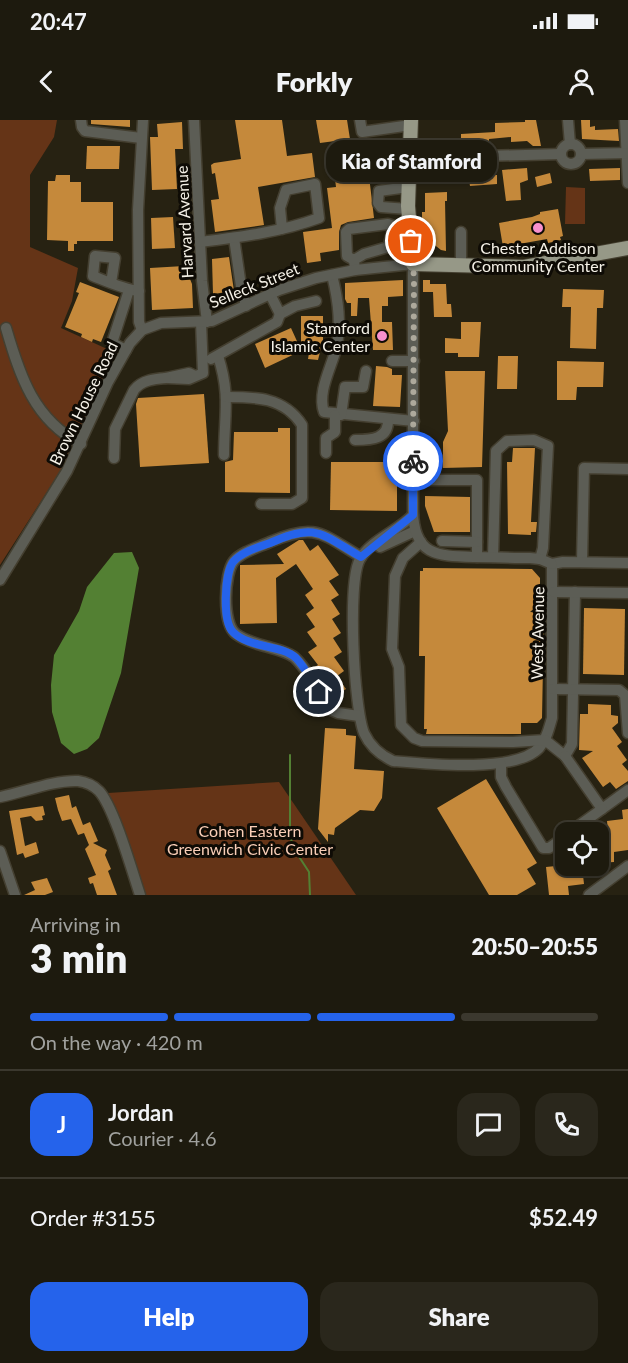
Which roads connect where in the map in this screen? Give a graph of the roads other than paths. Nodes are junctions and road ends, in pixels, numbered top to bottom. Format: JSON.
{"nodes":[{"id":1,"x":81,"y":120,"type":"edge"},
{"id":2,"x":144,"y":120,"type":"edge"},
{"id":3,"x":194,"y":120,"type":"edge"},
{"id":4,"x":360,"y":120,"type":"edge"},
{"id":5,"x":568,"y":120,"type":"edge"},
{"id":6,"x":626,"y":120,"type":"edge"},
{"id":7,"x":411,"y":123,"type":"edge"},
{"id":8,"x":141,"y":138,"type":"junction"},
{"id":9,"x":570,"y":144,"type":"junction"},
{"id":10,"x":627,"y":153,"type":"edge"},
{"id":11,"x":561,"y":154,"type":"junction"},
{"id":12,"x":581,"y":154,"type":"junction"},
{"id":13,"x":409,"y":158,"type":"junction"},
{"id":14,"x":628,"y":183,"type":"edge"},
{"id":15,"x":408,"y":187,"type":"junction"},
{"id":16,"x":409,"y":216,"type":"junction"},
{"id":17,"x":394,"y":226,"type":"junction"},
{"id":18,"x":282,"y":229,"type":"junction"},
{"id":19,"x":461,"y":232,"type":"dead end"},
{"id":20,"x":350,"y":233,"type":"dead end"},
{"id":21,"x":234,"y":238,"type":"junction"},
{"id":22,"x":200,"y":242,"type":"junction"},
{"id":23,"x":628,"y":248,"type":"edge"},
{"id":24,"x":413,"y":264,"type":"junction"},
{"id":25,"x":461,"y":264,"type":"junction"},
{"id":26,"x":355,"y":265,"type":"junction"},
{"id":27,"x":332,"y":274,"type":"junction"},
{"id":28,"x":111,"y":283,"type":"dead end"},
{"id":29,"x":134,"y":290,"type":"junction"},
{"id":30,"x":270,"y":294,"type":"junction"},
{"id":31,"x":316,"y":301,"type":"dead end"},
{"id":32,"x":246,"y":306,"type":"junction"},
{"id":33,"x":280,"y":314,"type":"junction"},
{"id":34,"x":204,"y":322,"type":"junction"},
{"id":35,"x":6,"y":328,"type":"dead end"},
{"id":36,"x":142,"y":330,"type":"junction"},
{"id":37,"x":126,"y":350,"type":"junction"},
{"id":38,"x":218,"y":356,"type":"junction"},
{"id":39,"x":203,"y":361,"type":"junction"},
{"id":40,"x":392,"y":361,"type":"dead end"},
{"id":41,"x":414,"y":361,"type":"junction"},
{"id":42,"x":366,"y":371,"type":"dead end"},
{"id":43,"x":226,"y":397,"type":"junction"},
{"id":44,"x":334,"y":415,"type":"junction"},
{"id":45,"x":414,"y":420,"type":"junction"},
{"id":46,"x":388,"y":421,"type":"junction"},
{"id":47,"x":355,"y":440,"type":"dead end"},
{"id":48,"x":81,"y":444,"type":"junction"},
{"id":49,"x":326,"y":453,"type":"dead end"},
{"id":50,"x":224,"y":455,"type":"dead end"},
{"id":51,"x":114,"y":458,"type":"dead end"},
{"id":52,"x":628,"y":469,"type":"edge"},
{"id":53,"x":413,"y":480,"type":"junction"},
{"id":54,"x":261,"y":504,"type":"dead end"},
{"id":55,"x":413,"y":515,"type":"junction"},
{"id":56,"x":415,"y":531,"type":"junction"},
{"id":57,"x":442,"y":541,"type":"dead end"},
{"id":58,"x":421,"y":542,"type":"junction"},
{"id":59,"x":477,"y":542,"type":"junction"},
{"id":60,"x":361,"y":557,"type":"junction"},
{"id":61,"x":477,"y":557,"type":"junction"},
{"id":62,"x":493,"y":557,"type":"junction"},
{"id":63,"x":540,"y":559,"type":"junction"},
{"id":64,"x":582,"y":562,"type":"junction"},
{"id":65,"x":628,"y":563,"type":"edge"},
{"id":66,"x":552,"y":564,"type":"junction"},
{"id":67,"x":0,"y":580,"type":"edge"},
{"id":68,"x":554,"y":592,"type":"junction"},
{"id":69,"x":575,"y":592,"type":"junction"},
{"id":70,"x":628,"y":593,"type":"edge"},
{"id":71,"x":572,"y":688,"type":"junction"},
{"id":72,"x":552,"y":689,"type":"junction"},
{"id":73,"x":626,"y":695,"type":"edge"},
{"id":74,"x":359,"y":716,"type":"junction"},
{"id":75,"x":628,"y":734,"type":"edge"},
{"id":76,"x":545,"y":740,"type":"junction"},
{"id":77,"x":565,"y":756,"type":"junction"},
{"id":78,"x":501,"y":764,"type":"junction"},
{"id":79,"x":628,"y":790,"type":"edge"},
{"id":80,"x":0,"y":797,"type":"edge"},
{"id":81,"x":602,"y":809,"type":"junction"},
{"id":82,"x":584,"y":822,"type":"edge"},
{"id":83,"x":555,"y":844,"type":"edge"},
{"id":84,"x":0,"y":851,"type":"edge"},
{"id":85,"x":628,"y":866,"type":"edge"},
{"id":86,"x":15,"y":895,"type":"edge"},
{"id":87,"x":140,"y":895,"type":"edge"},
{"id":88,"x":590,"y":895,"type":"edge"}],
"edges":[{"from":1,"to":8,"type":"street"},
{"from":2,"to":8,"type":"street"},
{"from":3,"to":22,"type":"street","name":"Harvard Avenue"},
{"from":4,"to":7,"type":"street"},
{"from":5,"to":9,"type":"street"},
{"from":6,"to":10,"type":"street"},
{"from":7,"to":13,"type":"main road"},
{"from":8,"to":29,"type":"street"},
{"from":9,"to":11,"type":"street"},
{"from":9,"to":12,"type":"street"},
{"from":10,"to":12,"type":"street"},
{"from":10,"to":14,"type":"street"},
{"from":11,"to":12,"type":"street"},
{"from":11,"to":13,"type":"street"},
{"from":13,"to":15,"type":"main road"},
{"from":15,"to":16,"type":"main road"},
{"from":15,"to":16,"type":"street"},
{"from":16,"to":17,"type":"street"},
{"from":16,"to":24,"type":"main road"},
{"from":17,"to":20,"type":"street"},
{"from":17,"to":26,"type":"street"},
{"from":17,"to":26,"type":"street"},
{"from":18,"to":18,"type":"street"},
{"from":18,"to":21,"type":"street"},
{"from":19,"to":25,"type":"street"},
{"from":21,"to":22,"type":"street"},
{"from":21,"to":32,"type":"street"},
{"from":22,"to":34,"type":"street","name":"Harvard Avenue"},
{"from":23,"to":25,"type":"main road","name":"Selleck Street"},
{"from":24,"to":25,"type":"main road","name":"Selleck Street"},
{"from":24,"to":26,"type":"street","name":"Selleck Street"},
{"from":24,"to":41,"type":"street"},
{"from":26,"to":27,"type":"street","name":"Selleck Street"},
{"from":27,"to":30,"type":"street","name":"Selleck Street"},
{"from":27,"to":44,"type":"street"},
{"from":28,"to":29,"type":"street"},
{"from":29,"to":36,"type":"street"},
{"from":29,"to":37,"type":"street"},
{"from":30,"to":32,"type":"street","name":"Selleck Street"},
{"from":30,"to":33,"type":"street"},
{"from":31,"to":33,"type":"street"},
{"from":32,"to":34,"type":"street","name":"Selleck Street"},
{"from":33,"to":38,"type":"street"},
{"from":34,"to":36,"type":"street","name":"Selleck Street"},
{"from":34,"to":39,"type":"street","name":"Harvard Avenue"},
{"from":35,"to":48,"type":"street"},
{"from":36,"to":37,"type":"street","name":"Brown House Road"},
{"from":37,"to":48,"type":"street","name":"Brown House Road"},
{"from":38,"to":39,"type":"street"},
{"from":38,"to":43,"type":"street"},
{"from":39,"to":51,"type":"street"},
{"from":40,"to":41,"type":"street"},
{"from":41,"to":45,"type":"street"},
{"from":42,"to":44,"type":"street"},
{"from":43,"to":50,"type":"street"},
{"from":43,"to":54,"type":"street"},
{"from":44,"to":46,"type":"street"},
{"from":44,"to":49,"type":"street"},
{"from":45,"to":46,"type":"street"},
{"from":45,"to":53,"type":"street"},
{"from":46,"to":47,"type":"street"},
{"from":48,"to":67,"type":"street","name":"Brown House Road"},
{"from":52,"to":64,"type":"street"},
{"from":53,"to":55,"type":"street"},
{"from":53,"to":59,"type":"street"},
{"from":55,"to":56,"type":"street"},
{"from":55,"to":60,"type":"street"},
{"from":56,"to":58,"type":"street"},
{"from":56,"to":60,"type":"street"},
{"from":57,"to":59,"type":"street"},
{"from":58,"to":61,"type":"street","name":"West Avenue"},
{"from":58,"to":76,"type":"street"},
{"from":59,"to":61,"type":"street"},
{"from":60,"to":74,"type":"street"},
{"from":60,"to":74,"type":"street"},
{"from":61,"to":62,"type":"street","name":"West Avenue"},
{"from":62,"to":63,"type":"street","name":"West Avenue"},
{"from":62,"to":63,"type":"street"},
{"from":63,"to":66,"type":"street","name":"West Avenue"},
{"from":64,"to":65,"type":"street"},
{"from":64,"to":66,"type":"street"},
{"from":66,"to":68,"type":"street","name":"West Avenue"},
{"from":68,"to":69,"type":"street"},
{"from":68,"to":72,"type":"street","name":"West Avenue"},
{"from":69,"to":70,"type":"street"},
{"from":69,"to":71,"type":"street"},
{"from":71,"to":72,"type":"street"},
{"from":71,"to":73,"type":"street"},
{"from":71,"to":77,"type":"street"},
{"from":72,"to":76,"type":"street","name":"West Avenue"},
{"from":73,"to":75,"type":"street"},
{"from":74,"to":78,"type":"street"},
{"from":76,"to":77,"type":"street"},
{"from":76,"to":78,"type":"street"},
{"from":77,"to":81,"type":"street"},
{"from":78,"to":83,"type":"street"},
{"from":79,"to":81,"type":"street"},
{"from":80,"to":87,"type":"street"},
{"from":81,"to":82,"type":"street"},
{"from":84,"to":86,"type":"street"},
{"from":85,"to":88,"type":"street"}]}
